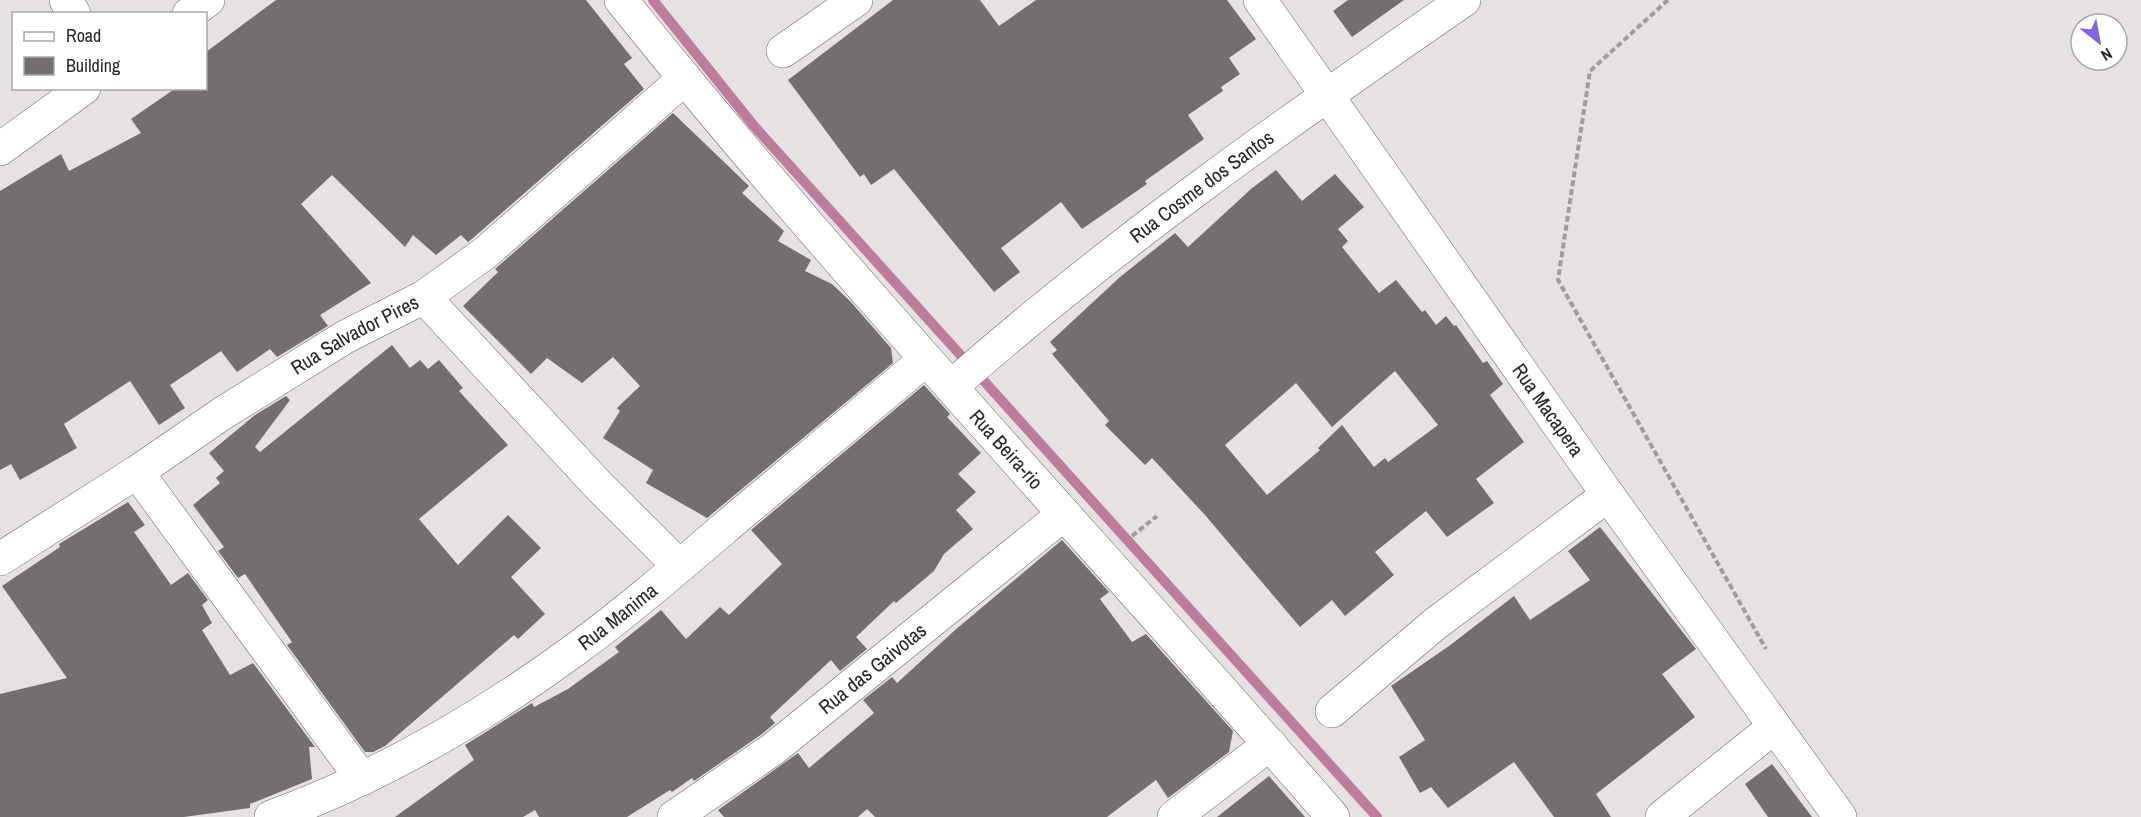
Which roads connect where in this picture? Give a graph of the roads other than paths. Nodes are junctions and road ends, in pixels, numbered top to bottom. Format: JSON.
{"nodes":[{"id":1,"x":208,"y":0,"type":"edge"},
{"id":2,"x":621,"y":0,"type":"edge"},
{"id":3,"x":856,"y":0,"type":"edge"},
{"id":4,"x":1260,"y":0,"type":"edge"},
{"id":5,"x":1464,"y":0,"type":"edge"},
{"id":6,"x":192,"y":12,"type":"edge"},
{"id":7,"x":783,"y":51,"type":"dead end"},
{"id":8,"x":685,"y":78,"type":"junction"},
{"id":9,"x":81,"y":90,"type":"edge"},
{"id":10,"x":1325,"y":96,"type":"junction"},
{"id":11,"x":0,"y":149,"type":"edge"},
{"id":12,"x":423,"y":297,"type":"junction"},
{"id":13,"x":925,"y":360,"type":"junction"},
{"id":14,"x":957,"y":382,"type":"junction"},
{"id":15,"x":137,"y":472,"type":"junction"},
{"id":16,"x":1608,"y":495,"type":"junction"},
{"id":17,"x":1064,"y":514,"type":"junction"},
{"id":18,"x":0,"y":559,"type":"edge"},
{"id":19,"x":679,"y":566,"type":"junction"},
{"id":20,"x":1332,"y":711,"type":"dead end"},
{"id":21,"x":1774,"y":727,"type":"junction"},
{"id":22,"x":1270,"y":744,"type":"junction"},
{"id":23,"x":362,"y":779,"type":"junction"},
{"id":24,"x":271,"y":817,"type":"edge"},
{"id":25,"x":675,"y":817,"type":"edge"},
{"id":26,"x":1174,"y":817,"type":"edge"},
{"id":27,"x":1333,"y":817,"type":"edge"},
{"id":28,"x":1662,"y":817,"type":"edge"},
{"id":29,"x":1840,"y":817,"type":"edge"}],
"edges":[{"from":1,"to":6,"type":"street"},
{"from":2,"to":8,"type":"street","name":"Rua Beira-rio"},
{"from":3,"to":7,"type":"street"},
{"from":4,"to":10,"type":"street","name":"Rua Macapera"},
{"from":5,"to":10,"type":"street","name":"Rua Cosme dos Santos"},
{"from":8,"to":12,"type":"street","name":"Rua Salvador Pires"},
{"from":8,"to":13,"type":"street","name":"Rua Beira-rio"},
{"from":9,"to":11,"type":"street"},
{"from":10,"to":14,"type":"street","name":"Rua Cosme dos Santos"},
{"from":10,"to":16,"type":"street","name":"Rua Macapera"},
{"from":12,"to":15,"type":"street","name":"Rua Salvador Pires"},
{"from":12,"to":19,"type":"street"},
{"from":13,"to":14,"type":"street","name":"Rua Beira-rio"},
{"from":13,"to":19,"type":"street","name":"Rua Manima"},
{"from":14,"to":17,"type":"street","name":"Rua Beira-rio"},
{"from":15,"to":18,"type":"street","name":"Rua Salvador Pires"},
{"from":15,"to":23,"type":"street"},
{"from":16,"to":20,"type":"street"},
{"from":16,"to":21,"type":"street","name":"Rua Macapera"},
{"from":17,"to":22,"type":"street","name":"Rua Beira-rio"},
{"from":17,"to":25,"type":"street","name":"Rua das Gaivotas"},
{"from":19,"to":23,"type":"street","name":"Rua Manima"},
{"from":21,"to":28,"type":"street"},
{"from":21,"to":29,"type":"street","name":"Rua Macapera"},
{"from":22,"to":26,"type":"street"},
{"from":22,"to":27,"type":"street","name":"Rua Beira-rio"},
{"from":23,"to":24,"type":"street","name":"Rua Manima"}]}
